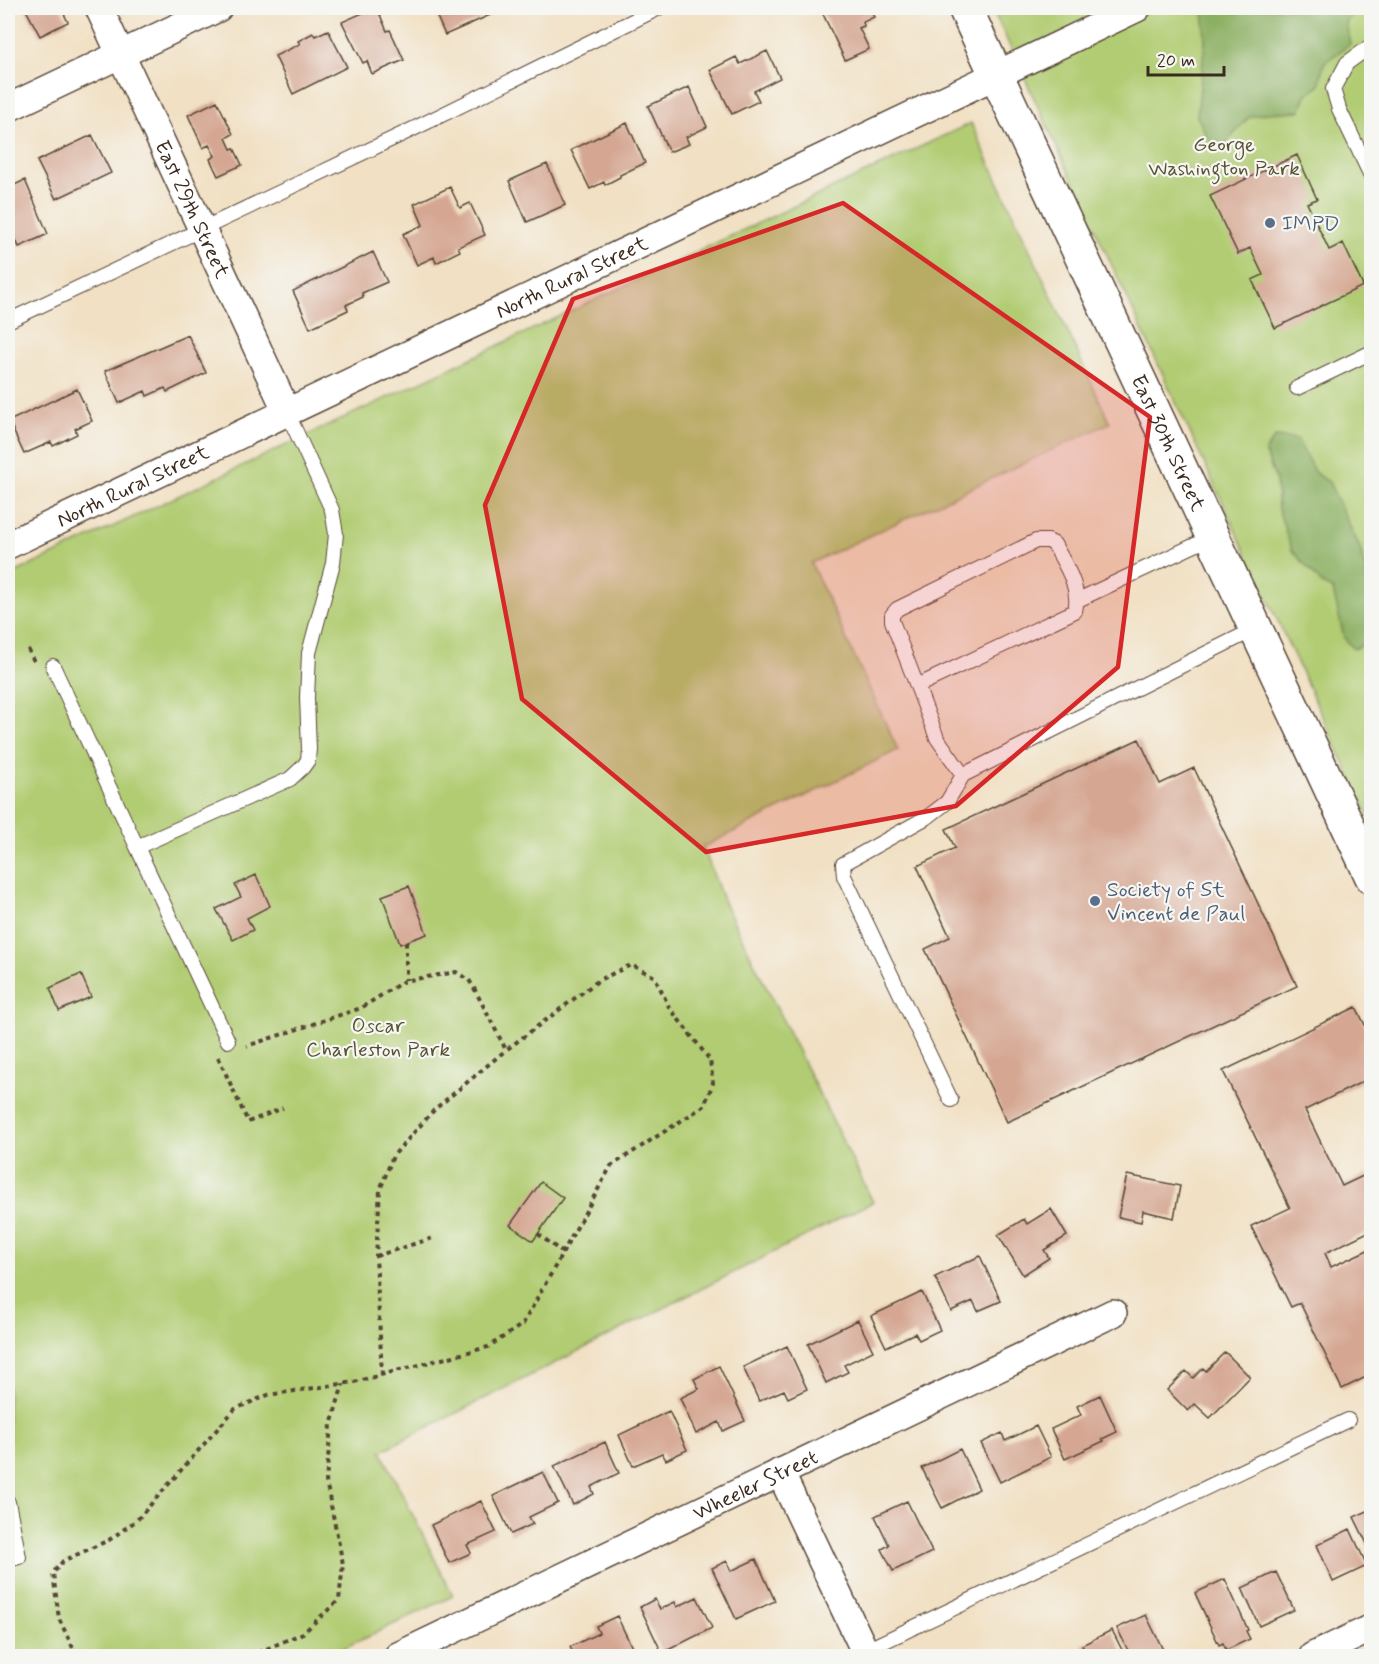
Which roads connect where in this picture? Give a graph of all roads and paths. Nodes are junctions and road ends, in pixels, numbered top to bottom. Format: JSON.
{"nodes":[{"id":1,"x":99,"y":8,"type":"edge"},
{"id":2,"x":218,"y":8,"type":"edge"},
{"id":3,"x":659,"y":8,"type":"edge"},
{"id":4,"x":965,"y":8,"type":"edge"},
{"id":5,"x":1137,"y":8,"type":"edge"},
{"id":6,"x":1371,"y":45,"type":"edge"},
{"id":7,"x":121,"y":54,"type":"junction"},
{"id":8,"x":996,"y":75,"type":"junction"},
{"id":9,"x":8,"y":108,"type":"edge"},
{"id":10,"x":1371,"y":178,"type":"edge"},
{"id":11,"x":202,"y":228,"type":"junction"},
{"id":12,"x":8,"y":321,"type":"edge"},
{"id":13,"x":1371,"y":352,"type":"edge"},
{"id":14,"x":1297,"y":388,"type":"dead end"},
{"id":15,"x":288,"y":412,"type":"junction"},
{"id":16,"x":1212,"y":537,"type":"junction"},
{"id":17,"x":8,"y":545,"type":"edge"},
{"id":18,"x":1078,"y":600,"type":"junction"},
{"id":19,"x":1255,"y":629,"type":"junction"},
{"id":20,"x":53,"y":666,"type":"dead end"},
{"id":21,"x":917,"y":686,"type":"junction"},
{"id":22,"x":963,"y":775,"type":"junction"},
{"id":23,"x":137,"y":847,"type":"junction"},
{"id":24,"x":1371,"y":877,"type":"edge"},
{"id":25,"x":406,"y":942,"type":"dead end"},
{"id":26,"x":406,"y":980,"type":"junction"},
{"id":27,"x":226,"y":1047,"type":"joint"},
{"id":28,"x":242,"y":1047,"type":"dead end"},
{"id":29,"x":506,"y":1050,"type":"junction"},
{"id":30,"x":217,"y":1056,"type":"dead end"},
{"id":31,"x":951,"y":1100,"type":"dead end"},
{"id":32,"x":538,"y":1234,"type":"dead end"},
{"id":33,"x":436,"y":1237,"type":"dead end"},
{"id":34,"x":563,"y":1253,"type":"junction"},
{"id":35,"x":376,"y":1256,"type":"junction"},
{"id":36,"x":1113,"y":1313,"type":"dead end"},
{"id":37,"x":382,"y":1375,"type":"junction"},
{"id":38,"x":343,"y":1384,"type":"junction"},
{"id":39,"x":1348,"y":1420,"type":"dead end"},
{"id":40,"x":780,"y":1472,"type":"junction"},
{"id":41,"x":8,"y":1502,"type":"edge"},
{"id":42,"x":8,"y":1560,"type":"edge"},
{"id":43,"x":1371,"y":1628,"type":"edge"},
{"id":44,"x":861,"y":1655,"type":"edge"},
{"id":45,"x":77,"y":1656,"type":"edge"},
{"id":46,"x":250,"y":1656,"type":"edge"},
{"id":47,"x":398,"y":1656,"type":"edge"},
{"id":48,"x":1313,"y":1656,"type":"edge"}],
"edges":[{"from":1,"to":7,"type":"street","name":"East 29th Street"},
{"from":2,"to":7,"type":"street"},
{"from":3,"to":11,"type":"lane"},
{"from":4,"to":8,"type":"main road","name":"East 30th Street"},
{"from":5,"to":8,"type":"street","name":"North Rural Street"},
{"from":6,"to":10,"type":"lane"},
{"from":7,"to":9,"type":"street"},
{"from":7,"to":11,"type":"street","name":"East 29th Street"},
{"from":8,"to":15,"type":"street","name":"North Rural Street"},
{"from":8,"to":16,"type":"main road","name":"East 30th Street"},
{"from":11,"to":12,"type":"lane"},
{"from":11,"to":15,"type":"street","name":"East 29th Street"},
{"from":13,"to":14,"type":"lane"},
{"from":15,"to":17,"type":"street","name":"North Rural Street"},
{"from":15,"to":23,"type":"lane"},
{"from":16,"to":18,"type":"lane"},
{"from":16,"to":19,"type":"main road","name":"East 30th Street"},
{"from":18,"to":21,"type":"lane"},
{"from":18,"to":21,"type":"lane"},
{"from":19,"to":22,"type":"lane"},
{"from":19,"to":24,"type":"main road","name":"East 30th Street"},
{"from":20,"to":23,"type":"lane"},
{"from":21,"to":22,"type":"lane"},
{"from":22,"to":31,"type":"lane"},
{"from":23,"to":27,"type":"lane"},
{"from":25,"to":26,"type":"path"},
{"from":26,"to":28,"type":"path"},
{"from":26,"to":29,"type":"path"},
{"from":27,"to":30,"type":"path"},
{"from":29,"to":34,"type":"path"},
{"from":29,"to":35,"type":"path"},
{"from":32,"to":34,"type":"path"},
{"from":33,"to":35,"type":"path"},
{"from":34,"to":37,"type":"path"},
{"from":35,"to":37,"type":"path"},
{"from":36,"to":40,"type":"street","name":"Wheeler Street"},
{"from":37,"to":38,"type":"path"},
{"from":38,"to":45,"type":"path"},
{"from":38,"to":46,"type":"path"},
{"from":39,"to":44,"type":"lane"},
{"from":40,"to":44,"type":"street"},
{"from":40,"to":47,"type":"street","name":"Wheeler Street"},
{"from":41,"to":42,"type":"lane"},
{"from":43,"to":48,"type":"street"}]}
